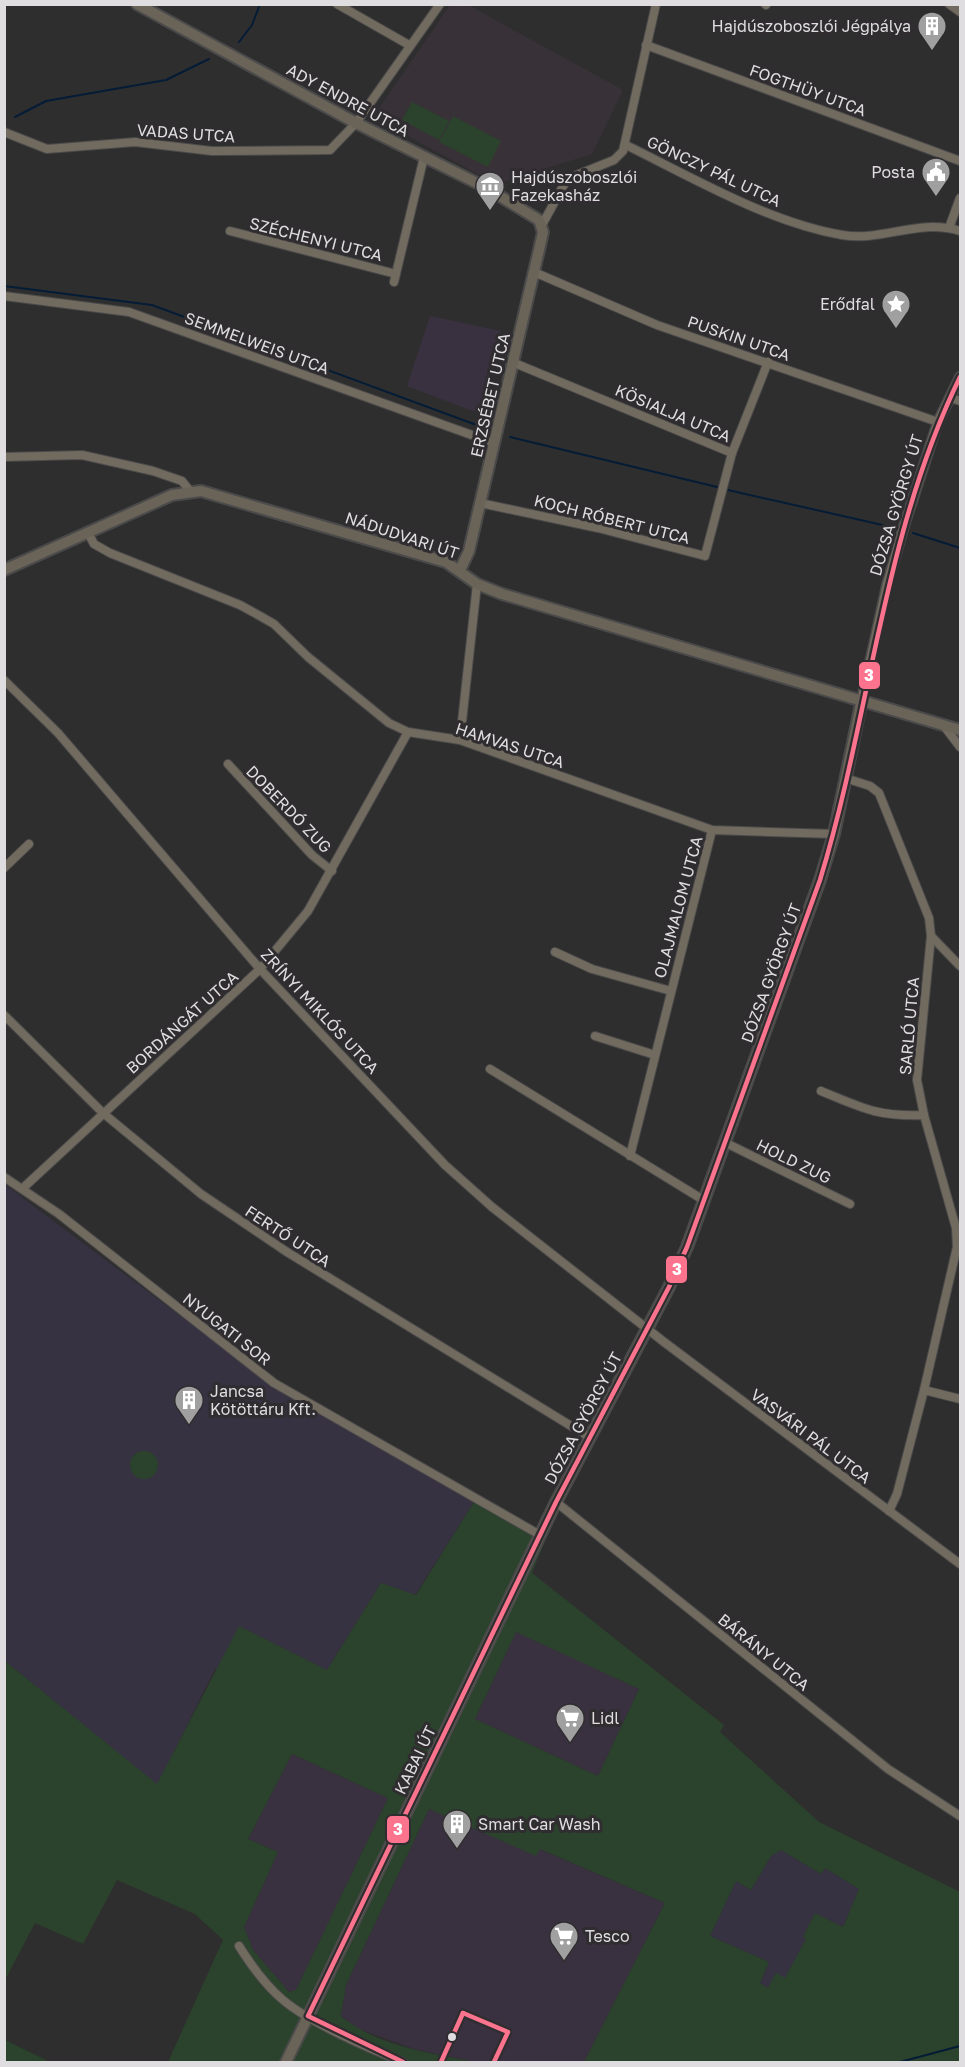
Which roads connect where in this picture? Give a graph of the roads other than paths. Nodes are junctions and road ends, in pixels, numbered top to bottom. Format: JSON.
{"nodes":[{"id":1,"x":137,"y":4,"type":"edge"},
{"id":2,"x":337,"y":4,"type":"edge"},
{"id":3,"x":440,"y":4,"type":"edge"},
{"id":4,"x":656,"y":4,"type":"edge"},
{"id":5,"x":949,"y":4,"type":"edge"},
{"id":6,"x":960,"y":12,"type":"edge"},
{"id":7,"x":409,"y":45,"type":"junction"},
{"id":8,"x":646,"y":45,"type":"junction"},
{"id":9,"x":356,"y":123,"type":"junction"},
{"id":10,"x":4,"y":132,"type":"edge"},
{"id":11,"x":626,"y":145,"type":"junction"},
{"id":12,"x":424,"y":157,"type":"junction"},
{"id":13,"x":958,"y":158,"type":"edge"},
{"id":14,"x":960,"y":198,"type":"edge"},
{"id":15,"x":542,"y":225,"type":"junction"},
{"id":16,"x":949,"y":228,"type":"junction"},
{"id":17,"x":230,"y":231,"type":"dead end"},
{"id":18,"x":960,"y":231,"type":"edge"},
{"id":19,"x":534,"y":272,"type":"junction"},
{"id":20,"x":396,"y":274,"type":"junction"},
{"id":21,"x":394,"y":282,"type":"dead end"},
{"id":22,"x":4,"y":297,"type":"edge"},
{"id":23,"x":512,"y":362,"type":"junction"},
{"id":24,"x":768,"y":362,"type":"junction"},
{"id":25,"x":960,"y":377,"type":"edge"},
{"id":26,"x":955,"y":398,"type":"edge"},
{"id":27,"x":938,"y":422,"type":"junction"},
{"id":28,"x":494,"y":443,"type":"junction"},
{"id":29,"x":732,"y":453,"type":"junction"},
{"id":30,"x":4,"y":457,"type":"edge"},
{"id":31,"x":190,"y":491,"type":"junction"},
{"id":32,"x":480,"y":503,"type":"junction"},
{"id":33,"x":88,"y":533,"type":"junction"},
{"id":34,"x":4,"y":570,"type":"edge"},
{"id":35,"x":460,"y":570,"type":"junction"},
{"id":36,"x":477,"y":584,"type":"junction"},
{"id":37,"x":4,"y":680,"type":"edge"},
{"id":38,"x":862,"y":699,"type":"junction"},
{"id":39,"x":944,"y":726,"type":"junction"},
{"id":40,"x":960,"y":730,"type":"edge"},
{"id":41,"x":408,"y":732,"type":"junction"},
{"id":42,"x":460,"y":740,"type":"junction"},
{"id":43,"x":960,"y":747,"type":"edge"},
{"id":44,"x":228,"y":764,"type":"dead end"},
{"id":45,"x":845,"y":778,"type":"junction"},
{"id":46,"x":712,"y":830,"type":"junction"},
{"id":47,"x":834,"y":834,"type":"junction"},
{"id":48,"x":29,"y":844,"type":"dead end"},
{"id":49,"x":4,"y":868,"type":"edge"},
{"id":50,"x":332,"y":872,"type":"junction"},
{"id":51,"x":931,"y":936,"type":"junction"},
{"id":52,"x":555,"y":952,"type":"dead end"},
{"id":53,"x":960,"y":966,"type":"edge"},
{"id":54,"x":260,"y":969,"type":"junction"},
{"id":55,"x":671,"y":991,"type":"junction"},
{"id":56,"x":4,"y":1015,"type":"edge"},
{"id":57,"x":594,"y":1036,"type":"dead end"},
{"id":58,"x":655,"y":1055,"type":"junction"},
{"id":59,"x":490,"y":1070,"type":"dead end"},
{"id":60,"x":821,"y":1091,"type":"dead end"},
{"id":61,"x":103,"y":1113,"type":"junction"},
{"id":62,"x":924,"y":1115,"type":"junction"},
{"id":63,"x":726,"y":1143,"type":"junction"},
{"id":64,"x":630,"y":1156,"type":"junction"},
{"id":65,"x":4,"y":1178,"type":"edge"},
{"id":66,"x":23,"y":1188,"type":"junction"},
{"id":67,"x":705,"y":1201,"type":"junction"},
{"id":68,"x":850,"y":1204,"type":"dead end"},
{"id":69,"x":648,"y":1327,"type":"junction"},
{"id":70,"x":924,"y":1390,"type":"junction"},
{"id":71,"x":960,"y":1399,"type":"edge"},
{"id":72,"x":589,"y":1437,"type":"junction"},
{"id":73,"x":556,"y":1502,"type":"junction"},
{"id":74,"x":889,"y":1511,"type":"junction"},
{"id":75,"x":540,"y":1535,"type":"junction"},
{"id":76,"x":960,"y":1564,"type":"edge"},
{"id":77,"x":960,"y":1816,"type":"edge"},
{"id":78,"x":238,"y":1946,"type":"dead end"},
{"id":79,"x":308,"y":2016,"type":"junction"},
{"id":80,"x":286,"y":2062,"type":"edge"},
{"id":81,"x":404,"y":2062,"type":"edge"}],
"edges":[{"from":1,"to":9,"type":"main road","name":"ADY ENDRE UTCA"},
{"from":2,"to":7,"type":"street"},
{"from":3,"to":7,"type":"street","name":"VADAS UTCA"},
{"from":4,"to":8,"type":"street"},
{"from":5,"to":6,"type":"street"},
{"from":7,"to":9,"type":"street","name":"VADAS UTCA"},
{"from":8,"to":11,"type":"street"},
{"from":8,"to":13,"type":"street","name":"FOGTHÜY UTCA"},
{"from":9,"to":10,"type":"street","name":"VADAS UTCA"},
{"from":9,"to":12,"type":"main road","name":"ADY ENDRE UTCA"},
{"from":11,"to":15,"type":"street","name":"GÖNCZY PÁL UTCA"},
{"from":11,"to":16,"type":"street","name":"GÖNCZY PÁL UTCA"},
{"from":12,"to":15,"type":"main road","name":"ADY ENDRE UTCA"},
{"from":12,"to":20,"type":"street","name":"SZÉCHENYI UTCA"},
{"from":14,"to":16,"type":"street"},
{"from":15,"to":19,"type":"main road","name":"ERZSÉBET UTCA"},
{"from":16,"to":18,"type":"street","name":"GÖNCZY PÁL UTCA"},
{"from":17,"to":20,"type":"street","name":"SZÉCHENYI UTCA"},
{"from":19,"to":23,"type":"main road","name":"ERZSÉBET UTCA"},
{"from":19,"to":24,"type":"street","name":"PUSKIN UTCA"},
{"from":20,"to":21,"type":"street","name":"SZÉCHENYI UTCA"},
{"from":22,"to":28,"type":"street","name":"SEMMELWEIS UTCA"},
{"from":23,"to":28,"type":"main road","name":"ERZSÉBET UTCA"},
{"from":23,"to":29,"type":"street","name":"KÖSIALJA UTCA"},
{"from":24,"to":27,"type":"street","name":"PUSKIN UTCA"},
{"from":24,"to":29,"type":"street","name":"KÖSIALJA UTCA"},
{"from":25,"to":26,"type":"street","name":"DÓZSA GYÖRGY ÚT"},
{"from":26,"to":27,"type":"street","name":"DÓZSA GYÖRGY ÚT"},
{"from":27,"to":38,"type":"street","name":"DÓZSA GYÖRGY ÚT"},
{"from":28,"to":32,"type":"main road","name":"ERZSÉBET UTCA"},
{"from":29,"to":32,"type":"street","name":"KOCH RÓBERT UTCA"},
{"from":30,"to":31,"type":"street"},
{"from":31,"to":33,"type":"main road","name":"NÁDUDVARI ÚT"},
{"from":31,"to":35,"type":"main road","name":"NÁDUDVARI ÚT"},
{"from":32,"to":35,"type":"main road","name":"ERZSÉBET UTCA"},
{"from":33,"to":34,"type":"main road","name":"NÁDUDVARI ÚT"},
{"from":33,"to":41,"type":"street","name":"HAMVAS UTCA"},
{"from":35,"to":36,"type":"main road","name":"NÁDUDVARI ÚT"},
{"from":36,"to":38,"type":"main road","name":"NÁDUDVARI ÚT"},
{"from":36,"to":42,"type":"street"},
{"from":37,"to":54,"type":"street","name":"ZRÍNYI MIKLÓS UTCA"},
{"from":38,"to":39,"type":"main road","name":"NÁDUDVARI ÚT"},
{"from":38,"to":45,"type":"main road","name":"DÓZSA GYÖRGY ÚT"},
{"from":39,"to":40,"type":"main road","name":"NÁDUDVARI ÚT"},
{"from":39,"to":43,"type":"street"},
{"from":41,"to":42,"type":"street","name":"HAMVAS UTCA"},
{"from":41,"to":50,"type":"street","name":"BORDÁNGÁT UTCA"},
{"from":42,"to":46,"type":"street","name":"HAMVAS UTCA"},
{"from":44,"to":50,"type":"street","name":"DOBERDÓ ZUG"},
{"from":45,"to":47,"type":"main road","name":"DÓZSA GYÖRGY ÚT"},
{"from":45,"to":51,"type":"street","name":"SARLÓ UTCA"},
{"from":46,"to":47,"type":"street","name":"HAMVAS UTCA"},
{"from":46,"to":55,"type":"street","name":"OLAJMALOM UTCA"},
{"from":47,"to":63,"type":"main road","name":"DÓZSA GYÖRGY ÚT"},
{"from":48,"to":49,"type":"street"},
{"from":50,"to":54,"type":"street","name":"BORDÁNGÁT UTCA"},
{"from":51,"to":53,"type":"street"},
{"from":51,"to":62,"type":"street","name":"SARLÓ UTCA"},
{"from":52,"to":55,"type":"street","name":"OLAJMALOM UTCA"},
{"from":54,"to":61,"type":"street","name":"BORDÁNGÁT UTCA"},
{"from":54,"to":69,"type":"street","name":"ZRÍNYI MIKLÓS UTCA"},
{"from":55,"to":58,"type":"street","name":"OLAJMALOM UTCA"},
{"from":56,"to":61,"type":"street","name":"FERTŐ UTCA"},
{"from":57,"to":58,"type":"street"},
{"from":58,"to":64,"type":"street","name":"OLAJMALOM UTCA"},
{"from":59,"to":64,"type":"street"},
{"from":60,"to":62,"type":"street"},
{"from":61,"to":66,"type":"street","name":"BORDÁNGÁT UTCA"},
{"from":61,"to":72,"type":"street","name":"FERTŐ UTCA"},
{"from":62,"to":70,"type":"street","name":"SARLÓ UTCA"},
{"from":63,"to":67,"type":"main road","name":"DÓZSA GYÖRGY ÚT"},
{"from":63,"to":68,"type":"street","name":"HOLD ZUG"},
{"from":64,"to":67,"type":"street"},
{"from":65,"to":66,"type":"street","name":"NYUGATI SOR"},
{"from":66,"to":75,"type":"street","name":"NYUGATI SOR"},
{"from":67,"to":69,"type":"main road","name":"DÓZSA GYÖRGY ÚT"},
{"from":69,"to":72,"type":"main road","name":"DÓZSA GYÖRGY ÚT"},
{"from":69,"to":74,"type":"street","name":"VASVÁRI PÁL UTCA"},
{"from":70,"to":71,"type":"street"},
{"from":70,"to":74,"type":"street","name":"SARLÓ UTCA"},
{"from":72,"to":73,"type":"main road","name":"DÓZSA GYÖRGY ÚT"},
{"from":73,"to":75,"type":"main road","name":"DÓZSA GYÖRGY ÚT"},
{"from":73,"to":77,"type":"street","name":"BÁRÁNY UTCA"},
{"from":74,"to":76,"type":"street","name":"VASVÁRI PÁL UTCA"},
{"from":75,"to":79,"type":"main road","name":"KABAI ÚT"},
{"from":78,"to":79,"type":"street"},
{"from":79,"to":80,"type":"main road","name":"KABAI ÚT"},
{"from":79,"to":81,"type":"street"}]}
